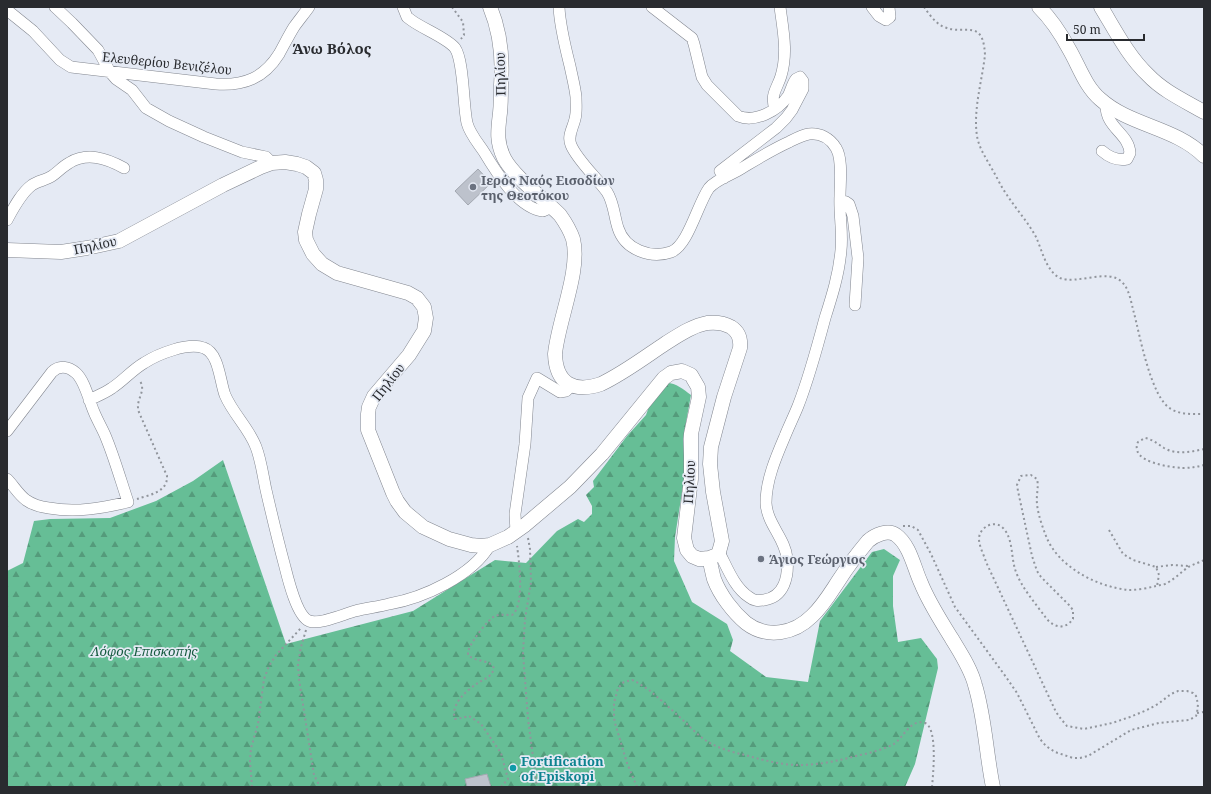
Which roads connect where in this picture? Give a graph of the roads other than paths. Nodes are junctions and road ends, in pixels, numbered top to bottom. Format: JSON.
{"nodes":[{"id":1,"x":55,"y":7,"type":"edge"},
{"id":2,"x":309,"y":7,"type":"edge"},
{"id":3,"x":402,"y":7,"type":"edge"},
{"id":4,"x":490,"y":7,"type":"edge"},
{"id":5,"x":559,"y":7,"type":"edge"},
{"id":6,"x":652,"y":7,"type":"edge"},
{"id":7,"x":780,"y":7,"type":"edge"},
{"id":8,"x":872,"y":7,"type":"edge"},
{"id":9,"x":890,"y":7,"type":"edge"},
{"id":10,"x":1039,"y":7,"type":"edge"},
{"id":11,"x":1101,"y":7,"type":"edge"},
{"id":12,"x":7,"y":10,"type":"edge"},
{"id":13,"x":110,"y":72,"type":"junction"},
{"id":14,"x":1106,"y":104,"type":"junction"},
{"id":15,"x":775,"y":109,"type":"junction"},
{"id":16,"x":1204,"y":112,"type":"edge"},
{"id":17,"x":1102,"y":151,"type":"dead end"},
{"id":18,"x":1204,"y":156,"type":"edge"},
{"id":19,"x":272,"y":163,"type":"junction"},
{"id":20,"x":124,"y":168,"type":"dead end"},
{"id":21,"x":724,"y":178,"type":"junction"},
{"id":22,"x":840,"y":200,"type":"junction"},
{"id":23,"x":552,"y":207,"type":"junction"},
{"id":24,"x":7,"y":220,"type":"edge"},
{"id":25,"x":7,"y":250,"type":"edge"},
{"id":26,"x":855,"y":305,"type":"dead end"},
{"id":27,"x":572,"y":385,"type":"junction"},
{"id":28,"x":89,"y":400,"type":"junction"},
{"id":29,"x":7,"y":430,"type":"edge"},
{"id":30,"x":7,"y":479,"type":"edge"},
{"id":31,"x":521,"y":528,"type":"junction"},
{"id":32,"x":490,"y":545,"type":"junction"},
{"id":33,"x":714,"y":555,"type":"junction"},
{"id":34,"x":993,"y":787,"type":"edge"}],
"edges":[{"from":1,"to":13,"type":"street"},
{"from":2,"to":13,"type":"street","name":"Ελευθερίου Βενιζέλου"},
{"from":3,"to":23,"type":"street"},
{"from":4,"to":23,"type":"main road","name":"Πηλίου"},
{"from":5,"to":21,"type":"street"},
{"from":6,"to":15,"type":"street"},
{"from":7,"to":15,"type":"street"},
{"from":8,"to":9,"type":"street"},
{"from":10,"to":14,"type":"main road"},
{"from":11,"to":16,"type":"main road"},
{"from":12,"to":13,"type":"street","name":"Ελευθερίου Βενιζέλου"},
{"from":13,"to":19,"type":"street"},
{"from":14,"to":17,"type":"street"},
{"from":14,"to":18,"type":"main road"},
{"from":15,"to":21,"type":"street"},
{"from":19,"to":25,"type":"main road","name":"Πηλίου"},
{"from":19,"to":32,"type":"main road","name":"Πηλίου"},
{"from":20,"to":24,"type":"street"},
{"from":21,"to":22,"type":"street"},
{"from":22,"to":26,"type":"street"},
{"from":22,"to":33,"type":"street"},
{"from":23,"to":27,"type":"main road","name":"Πηλίου"},
{"from":27,"to":31,"type":"street"},
{"from":27,"to":33,"type":"main road","name":"Πηλίου"},
{"from":28,"to":29,"type":"street"},
{"from":28,"to":30,"type":"street"},
{"from":28,"to":32,"type":"street"},
{"from":31,"to":32,"type":"main road","name":"Πηλίου"},
{"from":31,"to":33,"type":"main road","name":"Πηλίου"},
{"from":33,"to":34,"type":"main road"}]}
